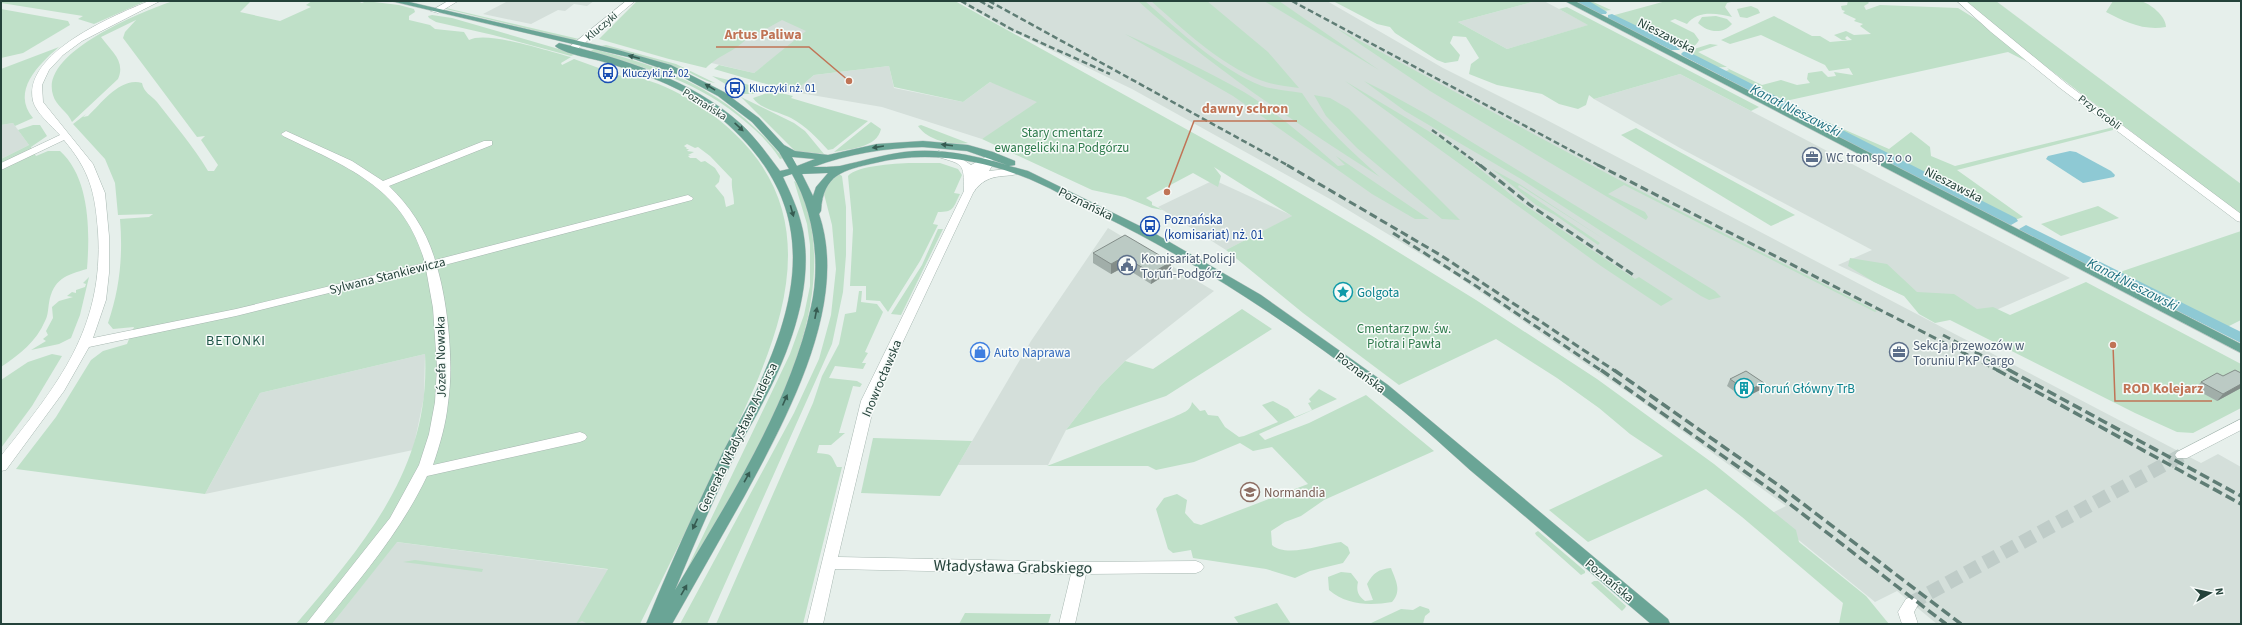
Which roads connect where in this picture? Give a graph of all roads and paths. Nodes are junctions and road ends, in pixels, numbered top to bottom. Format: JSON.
{"nodes":[{"id":1,"x":156,"y":1,"type":"edge"},
{"id":2,"x":395,"y":1,"type":"edge"},
{"id":3,"x":454,"y":1,"type":"edge"},
{"id":4,"x":631,"y":1,"type":"edge"},
{"id":5,"x":1569,"y":1,"type":"edge"},
{"id":6,"x":1961,"y":1,"type":"edge"},
{"id":7,"x":435,"y":11,"type":"junction"},
{"id":8,"x":454,"y":15,"type":"junction"},
{"id":9,"x":580,"y":44,"type":"junction"},
{"id":10,"x":571,"y":50,"type":"junction"},
{"id":11,"x":286,"y":134,"type":"dead end"},
{"id":12,"x":65,"y":136,"type":"junction"},
{"id":13,"x":488,"y":143,"type":"dead end"},
{"id":14,"x":782,"y":148,"type":"junction"},
{"id":15,"x":939,"y":154,"type":"junction"},
{"id":16,"x":831,"y":157,"type":"junction"},
{"id":17,"x":990,"y":158,"type":"junction"},
{"id":18,"x":1,"y":168,"type":"edge"},
{"id":19,"x":838,"y":168,"type":"junction"},
{"id":20,"x":797,"y":171,"type":"junction"},
{"id":21,"x":1020,"y":172,"type":"junction"},
{"id":22,"x":778,"y":175,"type":"junction"},
{"id":23,"x":972,"y":182,"type":"junction"},
{"id":24,"x":382,"y":185,"type":"junction"},
{"id":25,"x":688,"y":198,"type":"dead end"},
{"id":26,"x":816,"y":216,"type":"junction"},
{"id":27,"x":2241,"y":219,"type":"edge"},
{"id":28,"x":432,"y":264,"type":"junction"},
{"id":29,"x":84,"y":344,"type":"junction"},
{"id":30,"x":2241,"y":349,"type":"edge"},
{"id":31,"x":2241,"y":424,"type":"edge"},
{"id":32,"x":580,"y":437,"type":"dead end"},
{"id":33,"x":2182,"y":455,"type":"tunnel mouth"},
{"id":34,"x":1,"y":466,"type":"edge"},
{"id":35,"x":422,"y":472,"type":"junction"},
{"id":36,"x":830,"y":563,"type":"junction"},
{"id":37,"x":1196,"y":567,"type":"dead end"},
{"id":38,"x":1080,"y":568,"type":"junction"},
{"id":39,"x":1911,"y":603,"type":"dead end"},
{"id":40,"x":314,"y":624,"type":"edge"},
{"id":41,"x":654,"y":624,"type":"edge"},
{"id":42,"x":664,"y":624,"type":"edge"},
{"id":43,"x":815,"y":624,"type":"edge"},
{"id":44,"x":1067,"y":624,"type":"edge"},
{"id":45,"x":1662,"y":624,"type":"edge"},
{"id":46,"x":1910,"y":624,"type":"edge"}],
"edges":[{"from":1,"to":12,"type":"street"},
{"from":2,"to":7,"type":"main road","name":"Poznańska"},
{"from":3,"to":7,"type":"street"},
{"from":4,"to":9,"type":"street","name":"Kluczyki"},
{"from":5,"to":30,"type":"main road","name":"Nieszawska"},
{"from":6,"to":27,"type":"street","name":"Przy Grobli"},
{"from":7,"to":8,"type":"main road","name":"Poznańska"},
{"from":8,"to":9,"type":"main road","name":"Poznańska"},
{"from":8,"to":10,"type":"main road","name":"Poznańska"},
{"from":9,"to":10,"type":"street","name":"Kluczyki"},
{"from":14,"to":9,"type":"main road","name":"Poznańska","one_way":true},
{"from":10,"to":22,"type":"main road","name":"Poznańska","one_way":true},
{"from":11,"to":24,"type":"street","name":"Józefa Nowaka"},
{"from":12,"to":18,"type":"street"},
{"from":12,"to":29,"type":"street"},
{"from":13,"to":24,"type":"street"},
{"from":14,"to":16,"type":"main road","name":"Poznańska"},
{"from":14,"to":20,"type":"main road","name":"Poznańska"},
{"from":15,"to":17,"type":"main road","name":"Poznańska"},
{"from":15,"to":19,"type":"main road","name":"Poznańska"},
{"from":15,"to":23,"type":"street"},
{"from":17,"to":16,"type":"main road","name":"Poznańska","one_way":true},
{"from":16,"to":20,"type":"main road","name":"Poznańska"},
{"from":17,"to":21,"type":"main road","name":"Poznańska"},
{"from":17,"to":23,"type":"street","name":"Inowrocławska"},
{"from":19,"to":20,"type":"main road","name":"Poznańska"},
{"from":19,"to":26,"type":"main road","name":"Generała Władysława Andersa"},
{"from":20,"to":22,"type":"main road","name":"Poznańska"},
{"from":20,"to":26,"type":"main road","name":"Generała Władysława Andersa"},
{"from":21,"to":23,"type":"street"},
{"from":21,"to":45,"type":"main road","name":"Poznańska"},
{"from":22,"to":41,"type":"main road","name":"Generała Władysława Andersa","one_way":true},
{"from":23,"to":36,"type":"street","name":"Inowrocławska"},
{"from":24,"to":28,"type":"street","name":"Józefa Nowaka"},
{"from":25,"to":28,"type":"street","name":"Sylwana Stankiewicza"},
{"from":42,"to":26,"type":"main road","name":"Generała Władysława Andersa","one_way":true},
{"from":28,"to":29,"type":"street","name":"Sylwana Stankiewicza"},
{"from":28,"to":35,"type":"street","name":"Józefa Nowaka"},
{"from":29,"to":34,"type":"street"},
{"from":31,"to":33,"type":"street"},
{"from":32,"to":35,"type":"street"},
{"from":35,"to":40,"type":"street","name":"Józefa Nowaka"},
{"from":36,"to":38,"type":"street","name":"Władysława Grabskiego"},
{"from":36,"to":43,"type":"street","name":"Inowrocławska"},
{"from":37,"to":38,"type":"street","name":"Władysława Grabskiego"},
{"from":38,"to":44,"type":"street"},
{"from":39,"to":46,"type":"street"}]}
